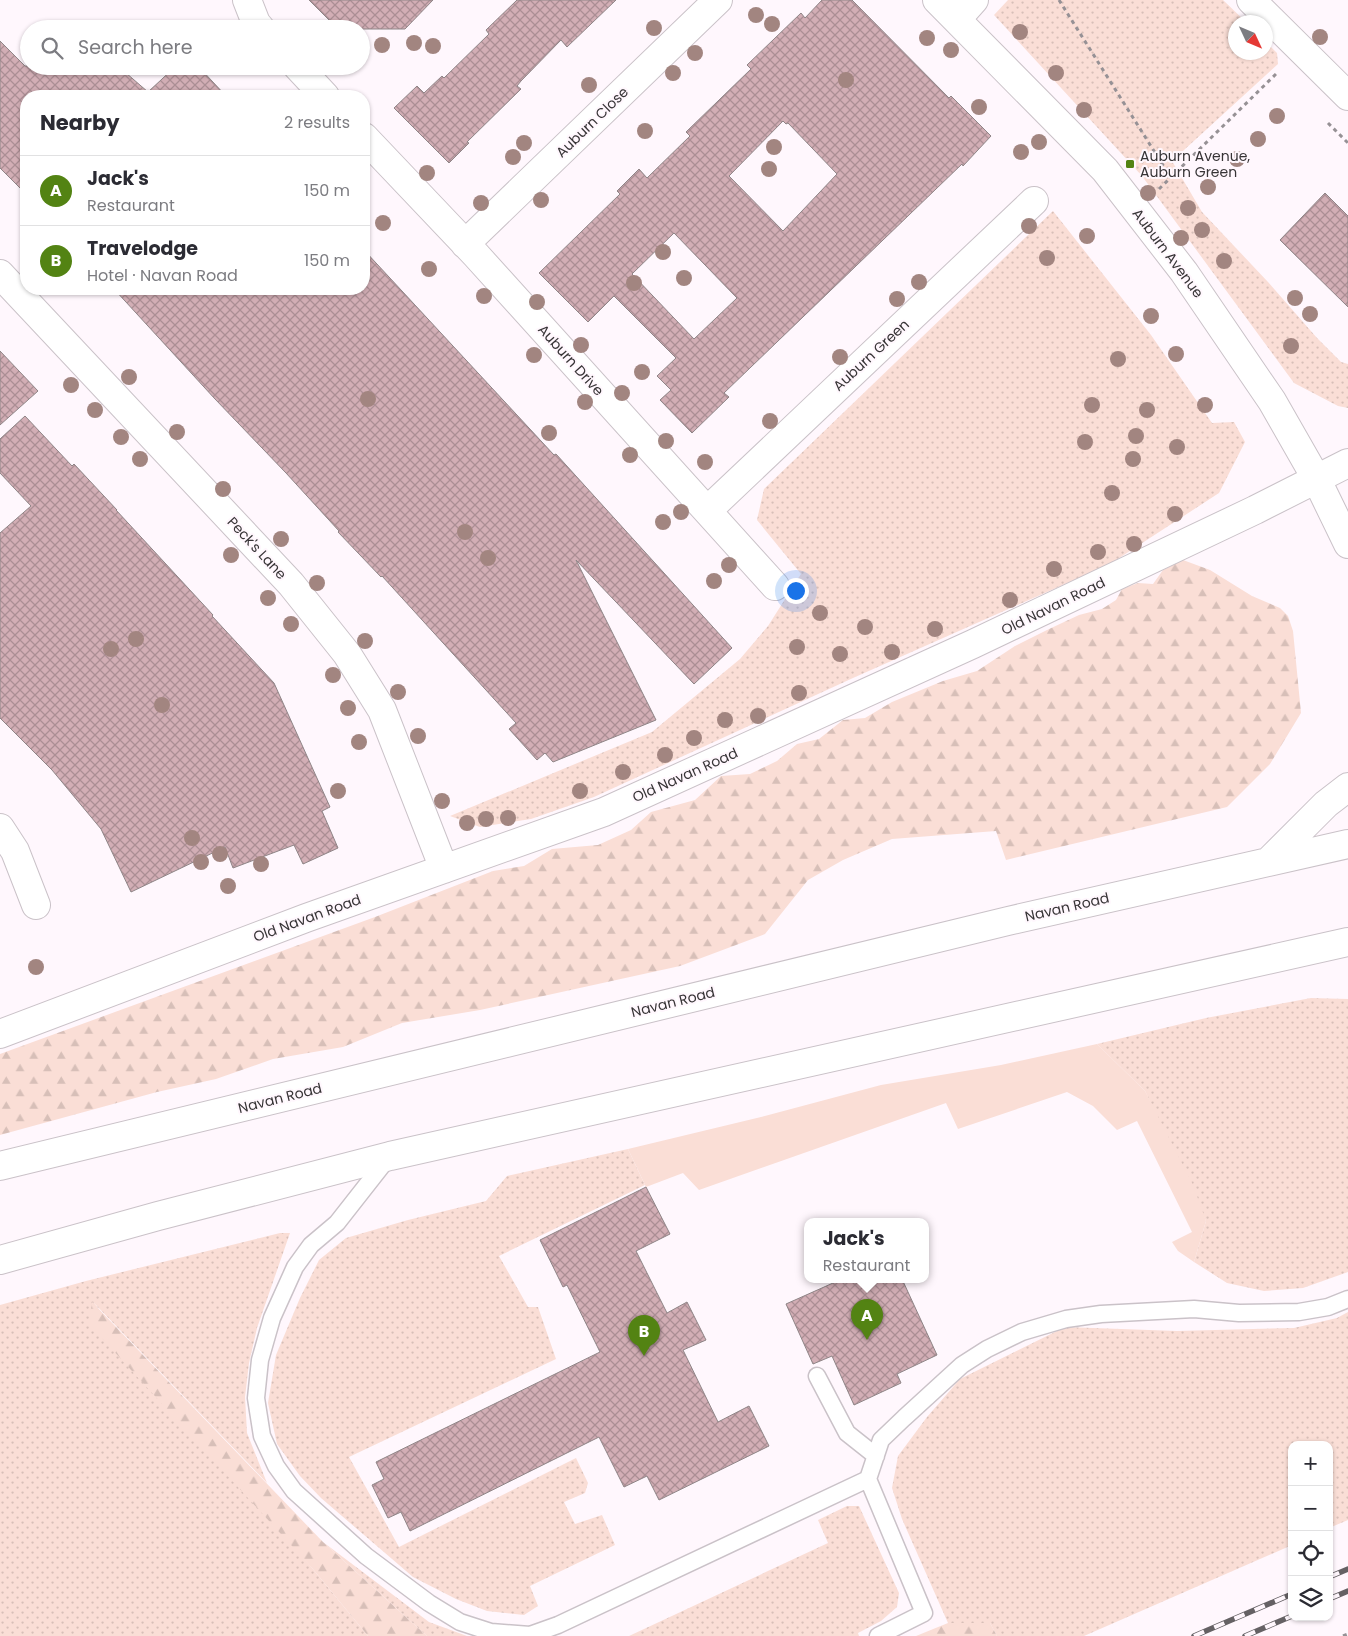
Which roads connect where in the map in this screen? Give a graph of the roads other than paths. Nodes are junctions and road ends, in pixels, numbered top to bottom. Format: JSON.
{"nodes":[{"id":1,"x":247,"y":0,"type":"edge"},
{"id":2,"x":718,"y":0,"type":"edge"},
{"id":3,"x":937,"y":0,"type":"edge"},
{"id":4,"x":1251,"y":0,"type":"edge"},
{"id":5,"x":966,"y":9,"type":"edge"},
{"id":6,"x":255,"y":20,"type":"edge"},
{"id":7,"x":305,"y":75,"type":"edge"},
{"id":8,"x":319,"y":90,"type":"edge"},
{"id":9,"x":1348,"y":96,"type":"edge"},
{"id":10,"x":370,"y":143,"type":"edge"},
{"id":11,"x":1034,"y":201,"type":"dead end"},
{"id":12,"x":465,"y":244,"type":"junction"},
{"id":13,"x":0,"y":274,"type":"edge"},
{"id":14,"x":1348,"y":463,"type":"edge"},
{"id":15,"x":1316,"y":478,"type":"junction"},
{"id":16,"x":708,"y":510,"type":"junction"},
{"id":17,"x":1348,"y":544,"type":"edge"},
{"id":18,"x":775,"y":586,"type":"dead end"},
{"id":19,"x":1348,"y":787,"type":"edge"},
{"id":20,"x":0,"y":828,"type":"edge"},
{"id":21,"x":1348,"y":844,"type":"edge"},
{"id":22,"x":1269,"y":861,"type":"junction"},
{"id":23,"x":444,"y":869,"type":"junction"},
{"id":24,"x":36,"y":905,"type":"dead end"},
{"id":25,"x":1348,"y":942,"type":"edge"},
{"id":26,"x":0,"y":1034,"type":"edge"},
{"id":27,"x":390,"y":1156,"type":"junction"},
{"id":28,"x":0,"y":1166,"type":"edge"},
{"id":29,"x":0,"y":1260,"type":"edge"},
{"id":30,"x":1348,"y":1299,"type":"edge"},
{"id":31,"x":817,"y":1376,"type":"dead end"},
{"id":32,"x":876,"y":1456,"type":"junction"},
{"id":33,"x":868,"y":1479,"type":"junction"},
{"id":34,"x":878,"y":1636,"type":"edge"}],
"edges":[{"from":1,"to":6,"type":"street"},
{"from":2,"to":12,"type":"street","name":"Auburn Close"},
{"from":3,"to":5,"type":"street","name":"Auburn Avenue"},
{"from":4,"to":9,"type":"street"},
{"from":5,"to":15,"type":"street","name":"Auburn Avenue"},
{"from":7,"to":8,"type":"street"},
{"from":10,"to":12,"type":"street","name":"Auburn Drive"},
{"from":11,"to":16,"type":"street","name":"Auburn Green"},
{"from":12,"to":16,"type":"street","name":"Auburn Drive"},
{"from":13,"to":23,"type":"street","name":"Peck's Lane"},
{"from":14,"to":15,"type":"street","name":"Old Navan Road"},
{"from":15,"to":17,"type":"street","name":"Auburn Avenue"},
{"from":15,"to":23,"type":"street","name":"Old Navan Road"},
{"from":16,"to":18,"type":"street","name":"Auburn Drive"},
{"from":19,"to":22,"type":"street"},
{"from":20,"to":24,"type":"street"},
{"from":21,"to":22,"type":"street","name":"Navan Road"},
{"from":22,"to":28,"type":"street","name":"Navan Road"},
{"from":23,"to":26,"type":"street","name":"Old Navan Road"},
{"from":25,"to":27,"type":"street"},
{"from":27,"to":29,"type":"street"},
{"from":27,"to":33,"type":"lane"},
{"from":30,"to":32,"type":"lane"},
{"from":31,"to":32,"type":"lane"},
{"from":32,"to":33,"type":"lane"},
{"from":33,"to":34,"type":"lane"}]}
